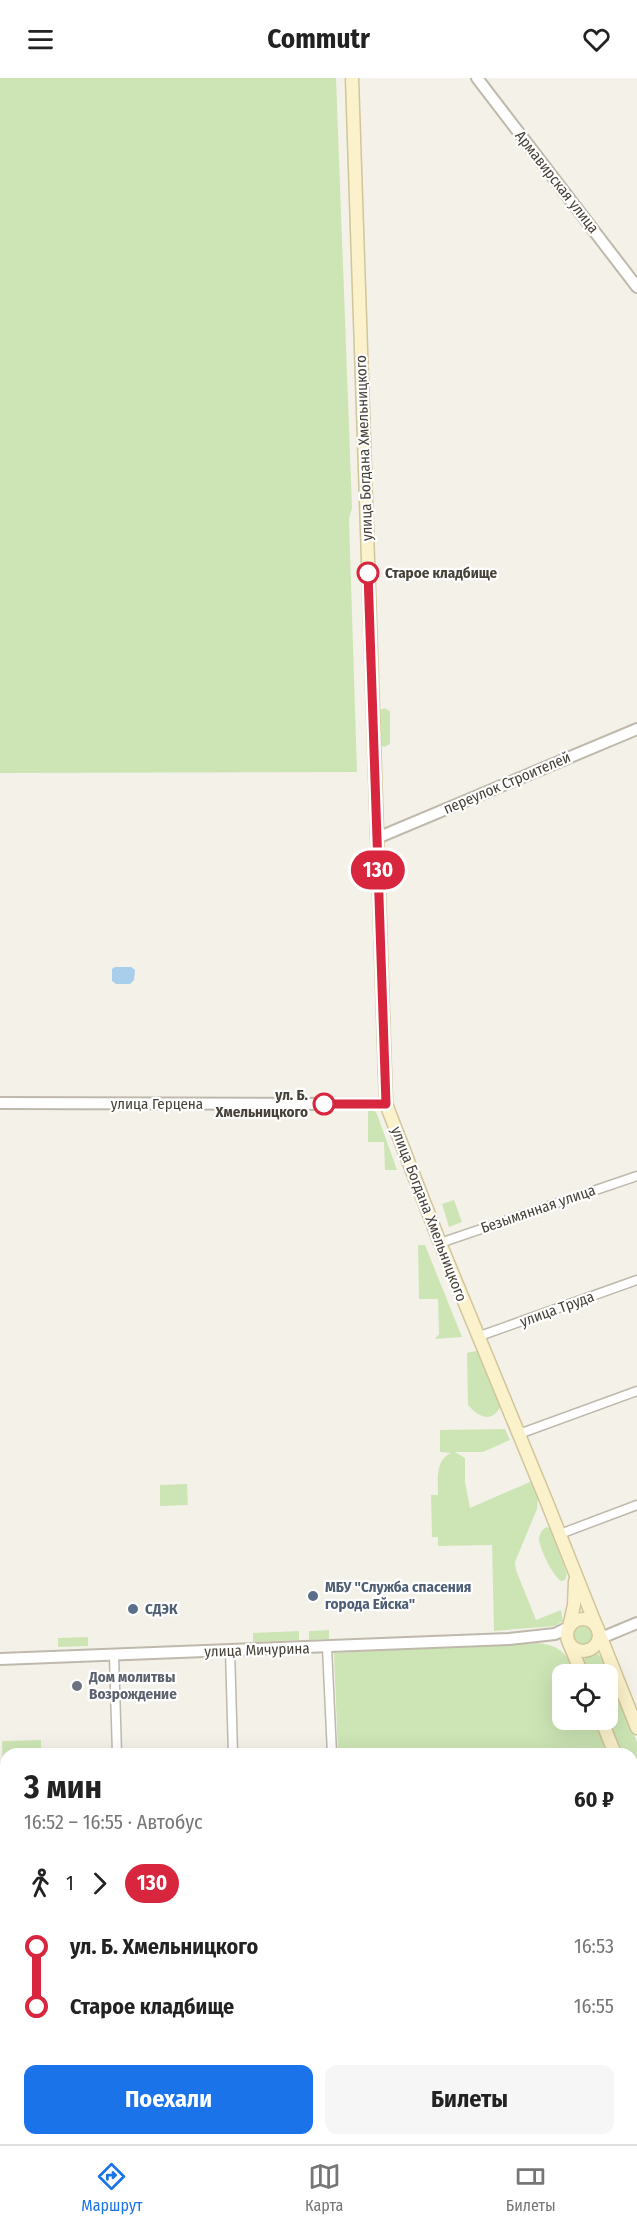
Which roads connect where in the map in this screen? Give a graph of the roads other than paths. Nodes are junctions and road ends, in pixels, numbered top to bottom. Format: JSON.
{"nodes":[{"id":1,"x":352,"y":78,"type":"edge"},
{"id":2,"x":477,"y":78,"type":"edge"},
{"id":3,"x":637,"y":287,"type":"edge"},
{"id":4,"x":637,"y":729,"type":"edge"},
{"id":5,"x":377,"y":838,"type":"junction"},
{"id":6,"x":0,"y":1104,"type":"edge"},
{"id":7,"x":386,"y":1104,"type":"junction"},
{"id":8,"x":637,"y":1176,"type":"edge"},
{"id":9,"x":440,"y":1243,"type":"junction"},
{"id":10,"x":637,"y":1280,"type":"edge"},
{"id":11,"x":477,"y":1337,"type":"junction"},
{"id":12,"x":637,"y":1391,"type":"edge"},
{"id":13,"x":519,"y":1434,"type":"junction"},
{"id":14,"x":637,"y":1505,"type":"edge"},
{"id":15,"x":560,"y":1534,"type":"junction"},
{"id":16,"x":575,"y":1574,"type":"junction"},
{"id":17,"x":637,"y":1623,"type":"edge"},
{"id":18,"x":569,"y":1627,"type":"junction"},
{"id":19,"x":599,"y":1633,"type":"junction"},
{"id":20,"x":513,"y":1639,"type":"junction"},
{"id":21,"x":569,"y":1642,"type":"junction"},
{"id":22,"x":327,"y":1647,"type":"junction"},
{"id":23,"x":230,"y":1650,"type":"junction"},
{"id":24,"x":114,"y":1655,"type":"junction"},
{"id":25,"x":0,"y":1659,"type":"edge"},
{"id":26,"x":578,"y":1664,"type":"edge"},
{"id":27,"x":637,"y":1728,"type":"edge"},
{"id":28,"x":605,"y":1730,"type":"edge"},
{"id":29,"x":117,"y":1748,"type":"edge"},
{"id":30,"x":233,"y":1748,"type":"edge"},
{"id":31,"x":332,"y":1748,"type":"edge"},
{"id":32,"x":613,"y":1748,"type":"edge"},
{"id":33,"x":0,"y":1961,"type":"edge"},
{"id":34,"x":0,"y":1970,"type":"edge"}],
"edges":[{"from":1,"to":5,"type":"main road","name":"улица Богдана Хмельницкого"},
{"from":2,"to":3,"type":"street","name":"Армавирская улица"},
{"from":4,"to":5,"type":"street","name":"переулок Строителей"},
{"from":5,"to":7,"type":"main road","name":"улица Богдана Хмельницкого"},
{"from":6,"to":7,"type":"street","name":"улица Герцена"},
{"from":7,"to":9,"type":"main road","name":"улица Богдана Хмельницкого"},
{"from":8,"to":9,"type":"street","name":"Безымянная улица"},
{"from":9,"to":11,"type":"main road","name":"улица Богдана Хмельницкого"},
{"from":10,"to":11,"type":"street","name":"улица Труда"},
{"from":11,"to":13,"type":"main road","name":"улица Богдана Хмельницкого"},
{"from":12,"to":13,"type":"street"},
{"from":13,"to":15,"type":"main road","name":"улица Богдана Хмельницкого"},
{"from":14,"to":15,"type":"street"},
{"from":15,"to":16,"type":"main road","name":"улица Богдана Хмельницкого"},
{"from":16,"to":18,"type":"main road","name":"улица Богдана Хмельницкого"},
{"from":16,"to":19,"type":"main road","name":"улица Богдана Хмельницкого"},
{"from":17,"to":19,"type":"street"},
{"from":18,"to":19,"type":"main road"},
{"from":18,"to":20,"type":"street","name":"улица Мичурина"},
{"from":18,"to":21,"type":"main road"},
{"from":19,"to":21,"type":"main road"},
{"from":19,"to":27,"type":"main road","name":"улица Богдана Хмельницкого"},
{"from":20,"to":21,"type":"street","name":"улица Мичурина"},
{"from":20,"to":22,"type":"street","name":"улица Мичурина"},
{"from":21,"to":26,"type":"main road"},
{"from":22,"to":23,"type":"street","name":"улица Мичурина"},
{"from":22,"to":31,"type":"street"},
{"from":23,"to":24,"type":"street","name":"улица Мичурина"},
{"from":23,"to":30,"type":"street"},
{"from":24,"to":25,"type":"street","name":"улица Мичурина"},
{"from":24,"to":29,"type":"street"},
{"from":28,"to":32,"type":"main road"},
{"from":33,"to":34,"type":"street"}]}
